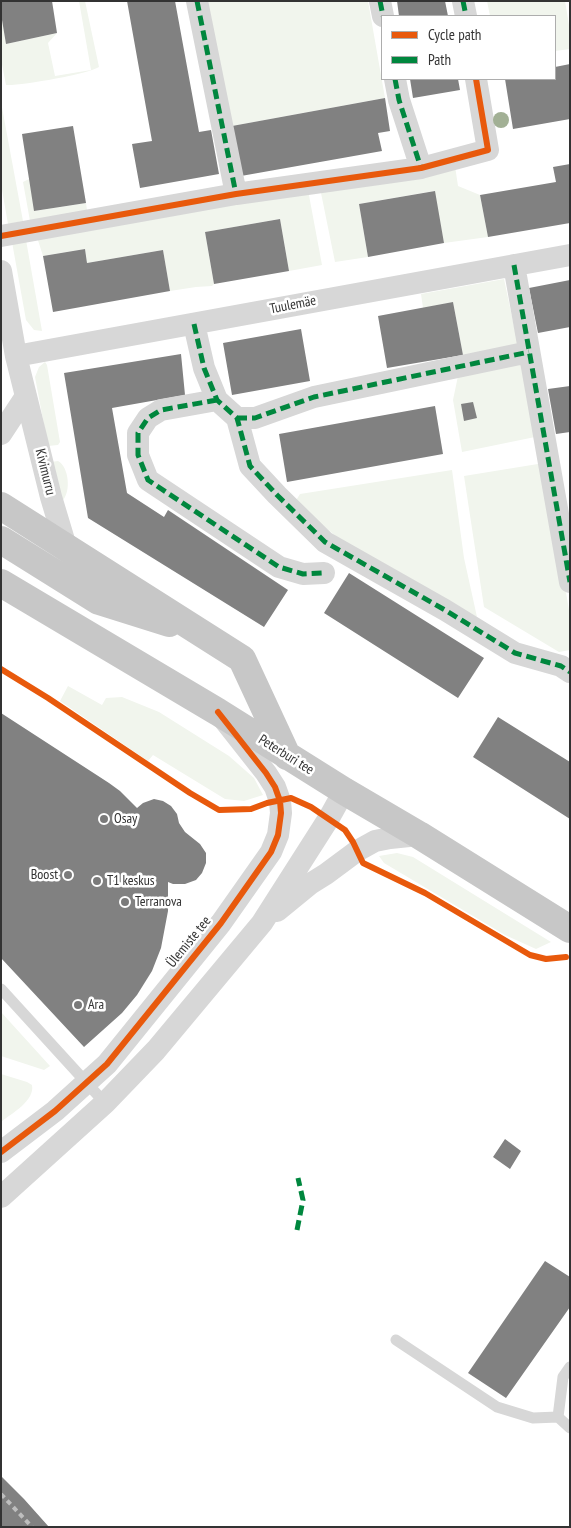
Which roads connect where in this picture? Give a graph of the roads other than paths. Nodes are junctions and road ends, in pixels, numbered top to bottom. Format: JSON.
{"nodes":[{"id":1,"x":197,"y":1,"type":"edge"},
{"id":2,"x":380,"y":1,"type":"edge"},
{"id":3,"x":463,"y":1,"type":"edge"},
{"id":4,"x":383,"y":15,"type":"edge"},
{"id":5,"x":466,"y":15,"type":"edge"},
{"id":6,"x":395,"y":80,"type":"edge"},
{"id":7,"x":476,"y":80,"type":"edge"},
{"id":8,"x":421,"y":168,"type":"junction"},
{"id":9,"x":236,"y":194,"type":"junction"},
{"id":10,"x":1,"y":236,"type":"edge"},
{"id":11,"x":570,"y":255,"type":"edge"},
{"id":12,"x":514,"y":265,"type":"junction"},
{"id":13,"x":1,"y":271,"type":"edge"},
{"id":14,"x":194,"y":324,"type":"junction"},
{"id":15,"x":530,"y":352,"type":"junction"},
{"id":16,"x":9,"y":357,"type":"edge"},
{"id":17,"x":26,"y":396,"type":"junction"},
{"id":18,"x":217,"y":400,"type":"junction"},
{"id":19,"x":237,"y":418,"type":"junction"},
{"id":20,"x":1,"y":434,"type":"edge"},
{"id":21,"x":1,"y":506,"type":"edge"},
{"id":22,"x":1,"y":540,"type":"edge"},
{"id":23,"x":66,"y":547,"type":"junction"},
{"id":24,"x":324,"y":573,"type":"dead end"},
{"id":25,"x":570,"y":582,"type":"edge"},
{"id":26,"x":1,"y":583,"type":"edge"},
{"id":27,"x":206,"y":635,"type":"junction"},
{"id":28,"x":570,"y":672,"type":"edge"},
{"id":29,"x":218,"y":712,"type":"junction"},
{"id":30,"x":287,"y":756,"type":"junction"},
{"id":31,"x":344,"y":791,"type":"junction"},
{"id":32,"x":419,"y":835,"type":"junction"},
{"id":33,"x":262,"y":923,"type":"junction"},
{"id":34,"x":570,"y":929,"type":"edge"},
{"id":35,"x":1,"y":990,"type":"edge"},
{"id":36,"x":87,"y":1084,"type":"junction"},
{"id":37,"x":105,"y":1103,"type":"junction"},
{"id":38,"x":1,"y":1152,"type":"edge"},
{"id":39,"x":1,"y":1197,"type":"edge"},
{"id":40,"x":396,"y":1340,"type":"dead end"},
{"id":41,"x":570,"y":1367,"type":"edge"},
{"id":42,"x":558,"y":1417,"type":"junction"},
{"id":43,"x":570,"y":1428,"type":"edge"}],
"edges":[{"from":1,"to":9,"type":"street"},
{"from":2,"to":4,"type":"street"},
{"from":3,"to":5,"type":"street"},
{"from":6,"to":8,"type":"street"},
{"from":7,"to":8,"type":"street"},
{"from":8,"to":9,"type":"street"},
{"from":9,"to":10,"type":"street"},
{"from":11,"to":12,"type":"street","name":"Tuulemäe"},
{"from":12,"to":14,"type":"street","name":"Tuulemäe"},
{"from":12,"to":15,"type":"street"},
{"from":13,"to":16,"type":"street","name":"Kivimurru"},
{"from":14,"to":16,"type":"street","name":"Tuulemäe"},
{"from":14,"to":18,"type":"street"},
{"from":15,"to":19,"type":"street"},
{"from":15,"to":25,"type":"street"},
{"from":16,"to":17,"type":"street","name":"Kivimurru"},
{"from":17,"to":20,"type":"street"},
{"from":17,"to":23,"type":"street","name":"Kivimurru"},
{"from":18,"to":19,"type":"street"},
{"from":18,"to":24,"type":"street"},
{"from":19,"to":28,"type":"street"},
{"from":21,"to":23,"type":"highway"},
{"from":22,"to":27,"type":"highway"},
{"from":23,"to":27,"type":"highway"},
{"from":26,"to":29,"type":"highway","name":"Peterburi tee"},
{"from":27,"to":30,"type":"highway"},
{"from":29,"to":30,"type":"highway","name":"Peterburi tee"},
{"from":29,"to":36,"type":"street","name":"Ülemiste tee"},
{"from":30,"to":31,"type":"highway","name":"Peterburi tee"},
{"from":31,"to":32,"type":"highway","name":"Peterburi tee"},
{"from":31,"to":33,"type":"street"},
{"from":32,"to":33,"type":"street"},
{"from":32,"to":34,"type":"highway","name":"Peterburi tee"},
{"from":33,"to":37,"type":"street"},
{"from":35,"to":36,"type":"lane"},
{"from":36,"to":37,"type":"lane"},
{"from":36,"to":38,"type":"street","name":"Ülemiste tee"},
{"from":37,"to":39,"type":"street"},
{"from":40,"to":42,"type":"lane"},
{"from":41,"to":42,"type":"lane"},
{"from":42,"to":43,"type":"lane"}]}
